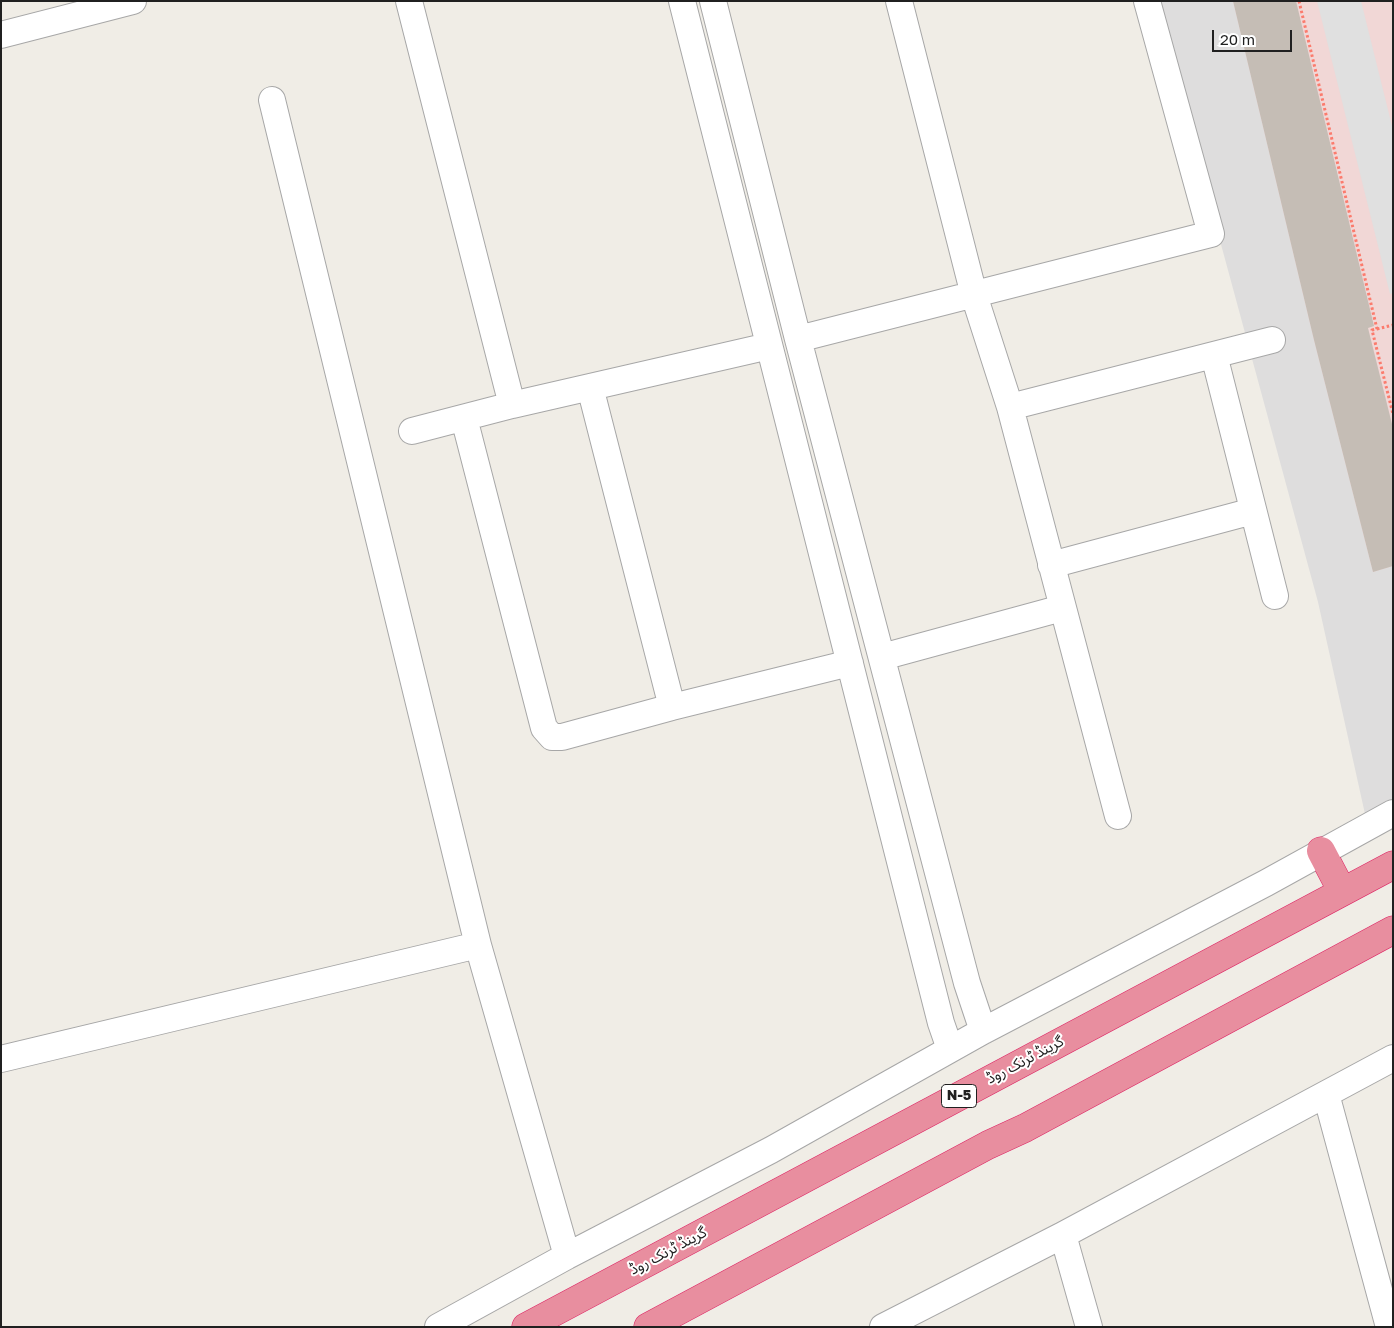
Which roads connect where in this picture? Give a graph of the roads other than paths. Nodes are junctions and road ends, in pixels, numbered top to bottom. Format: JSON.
{"nodes":[{"id":1,"x":133,"y":1,"type":"edge"},
{"id":2,"x":409,"y":1,"type":"edge"},
{"id":3,"x":682,"y":1,"type":"edge"},
{"id":4,"x":713,"y":1,"type":"edge"},
{"id":5,"x":899,"y":1,"type":"edge"},
{"id":6,"x":1147,"y":1,"type":"edge"},
{"id":7,"x":1,"y":35,"type":"edge"},
{"id":8,"x":272,"y":100,"type":"dead end"},
{"id":9,"x":974,"y":295,"type":"junction"},
{"id":10,"x":798,"y":339,"type":"junction"},
{"id":11,"x":1272,"y":340,"type":"dead end"},
{"id":12,"x":770,"y":346,"type":"junction"},
{"id":13,"x":1214,"y":355,"type":"junction"},
{"id":14,"x":590,"y":387,"type":"junction"},
{"id":15,"x":512,"y":405,"type":"junction"},
{"id":16,"x":1010,"y":408,"type":"junction"},
{"id":17,"x":464,"y":418,"type":"junction"},
{"id":18,"x":412,"y":431,"type":"dead end"},
{"id":19,"x":1253,"y":511,"type":"junction"},
{"id":20,"x":1051,"y":565,"type":"junction"},
{"id":21,"x":1276,"y":596,"type":"dead end"},
{"id":22,"x":1062,"y":608,"type":"junction"},
{"id":23,"x":882,"y":657,"type":"junction"},
{"id":24,"x":850,"y":663,"type":"junction"},
{"id":25,"x":672,"y":707,"type":"junction"},
{"id":26,"x":1393,"y":813,"type":"edge"},
{"id":27,"x":1118,"y":816,"type":"dead end"},
{"id":28,"x":1321,"y":852,"type":"junction"},
{"id":29,"x":1393,"y":865,"type":"edge"},
{"id":30,"x":1342,"y":891,"type":"junction"},
{"id":31,"x":1393,"y":930,"type":"edge"},
{"id":32,"x":478,"y":945,"type":"junction"},
{"id":33,"x":983,"y":1031,"type":"junction"},
{"id":34,"x":950,"y":1049,"type":"junction"},
{"id":35,"x":1393,"y":1058,"type":"edge"},
{"id":36,"x":1,"y":1059,"type":"edge"},
{"id":37,"x":1326,"y":1094,"type":"junction"},
{"id":38,"x":1063,"y":1235,"type":"junction"},
{"id":39,"x":567,"y":1256,"type":"junction"},
{"id":40,"x":438,"y":1327,"type":"edge"},
{"id":41,"x":526,"y":1327,"type":"edge"},
{"id":42,"x":648,"y":1327,"type":"edge"},
{"id":43,"x":883,"y":1327,"type":"edge"},
{"id":44,"x":1089,"y":1327,"type":"edge"},
{"id":45,"x":1389,"y":1327,"type":"edge"}],
"edges":[{"from":1,"to":7,"type":"street"},
{"from":2,"to":15,"type":"street"},
{"from":3,"to":12,"type":"street"},
{"from":4,"to":10,"type":"street"},
{"from":5,"to":9,"type":"street"},
{"from":6,"to":9,"type":"street"},
{"from":8,"to":32,"type":"street"},
{"from":9,"to":10,"type":"street"},
{"from":9,"to":16,"type":"street"},
{"from":10,"to":23,"type":"street"},
{"from":11,"to":13,"type":"street"},
{"from":12,"to":14,"type":"street"},
{"from":12,"to":24,"type":"street"},
{"from":13,"to":16,"type":"street"},
{"from":13,"to":19,"type":"street"},
{"from":14,"to":15,"type":"street"},
{"from":14,"to":25,"type":"street"},
{"from":15,"to":17,"type":"street"},
{"from":16,"to":20,"type":"street"},
{"from":17,"to":18,"type":"street"},
{"from":17,"to":25,"type":"street"},
{"from":19,"to":20,"type":"street"},
{"from":19,"to":21,"type":"street"},
{"from":20,"to":22,"type":"street"},
{"from":22,"to":23,"type":"street"},
{"from":22,"to":27,"type":"street"},
{"from":23,"to":33,"type":"street"},
{"from":24,"to":25,"type":"street"},
{"from":24,"to":34,"type":"street"},
{"from":26,"to":28,"type":"street"},
{"from":28,"to":30,"type":"highway"},
{"from":28,"to":33,"type":"street"},
{"from":29,"to":30,"type":"highway","name":"گرینڈ ٹرنک روڈ","number":"N-5"},
{"from":30,"to":41,"type":"highway","name":"گرینڈ ٹرنک روڈ","number":"N-5"},
{"from":31,"to":42,"type":"highway"},
{"from":32,"to":36,"type":"street"},
{"from":32,"to":39,"type":"street"},
{"from":33,"to":34,"type":"street"},
{"from":34,"to":39,"type":"street"},
{"from":35,"to":37,"type":"street"},
{"from":37,"to":38,"type":"street"},
{"from":37,"to":45,"type":"street"},
{"from":38,"to":43,"type":"street"},
{"from":38,"to":44,"type":"street"},
{"from":39,"to":40,"type":"street"}]}
